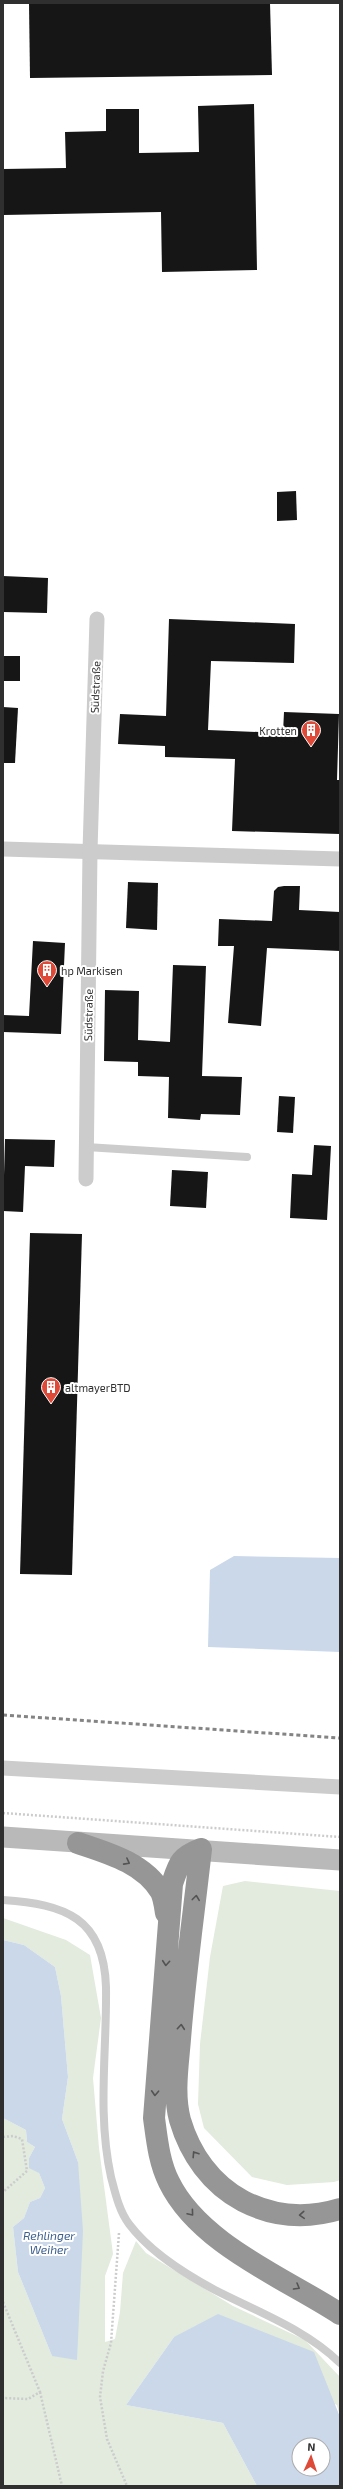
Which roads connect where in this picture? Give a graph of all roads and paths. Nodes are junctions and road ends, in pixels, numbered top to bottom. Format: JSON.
{"nodes":[{"id":1,"x":97,"y":619,"type":"dead end"},
{"id":2,"x":3,"y":848,"type":"edge"},
{"id":3,"x":90,"y":851,"type":"junction"},
{"id":4,"x":340,"y":859,"type":"edge"},
{"id":5,"x":86,"y":1147,"type":"junction"},
{"id":6,"x":247,"y":1157,"type":"dead end"},
{"id":7,"x":86,"y":1179,"type":"dead end"},
{"id":8,"x":3,"y":1768,"type":"edge"},
{"id":9,"x":340,"y":1787,"type":"edge"},
{"id":10,"x":3,"y":1813,"type":"edge"},
{"id":11,"x":3,"y":1837,"type":"edge"},
{"id":12,"x":340,"y":1837,"type":"edge"},
{"id":13,"x":78,"y":1842,"type":"junction"},
{"id":14,"x":202,"y":1849,"type":"junction"},
{"id":15,"x":340,"y":1860,"type":"edge"},
{"id":16,"x":3,"y":1900,"type":"edge"},
{"id":17,"x":169,"y":1924,"type":"junction"},
{"id":18,"x":3,"y":2137,"type":"edge"},
{"id":19,"x":3,"y":2192,"type":"edge"},
{"id":20,"x":120,"y":2207,"type":"junction"},
{"id":21,"x":340,"y":2210,"type":"edge"},
{"id":22,"x":3,"y":2302,"type":"edge"},
{"id":23,"x":340,"y":2314,"type":"edge"},
{"id":24,"x":340,"y":2362,"type":"edge"},
{"id":25,"x":40,"y":2392,"type":"junction"},
{"id":26,"x":3,"y":2398,"type":"edge"},
{"id":27,"x":62,"y":2486,"type":"edge"},
{"id":28,"x":127,"y":2486,"type":"edge"}],
"edges":[{"from":1,"to":3,"type":"street","name":"Südstraße"},
{"from":2,"to":3,"type":"street"},
{"from":3,"to":4,"type":"street"},
{"from":3,"to":5,"type":"street","name":"Südstraße"},
{"from":5,"to":6,"type":"lane"},
{"from":5,"to":7,"type":"street","name":"Südstraße"},
{"from":8,"to":9,"type":"street"},
{"from":10,"to":12,"type":"path"},
{"from":11,"to":13,"type":"main road"},
{"from":13,"to":14,"type":"main road"},
{"from":13,"to":17,"type":"highway","one_way":true},
{"from":14,"to":15,"type":"main road"},
{"from":14,"to":17,"type":"highway"},
{"from":21,"to":14,"type":"highway","one_way":true},
{"from":16,"to":20,"type":"lane"},
{"from":17,"to":23,"type":"highway","one_way":true},
{"from":18,"to":19,"type":"path"},
{"from":20,"to":24,"type":"lane"},
{"from":20,"to":28,"type":"path"},
{"from":22,"to":25,"type":"path"},
{"from":25,"to":26,"type":"path"},
{"from":25,"to":27,"type":"path"}]}
